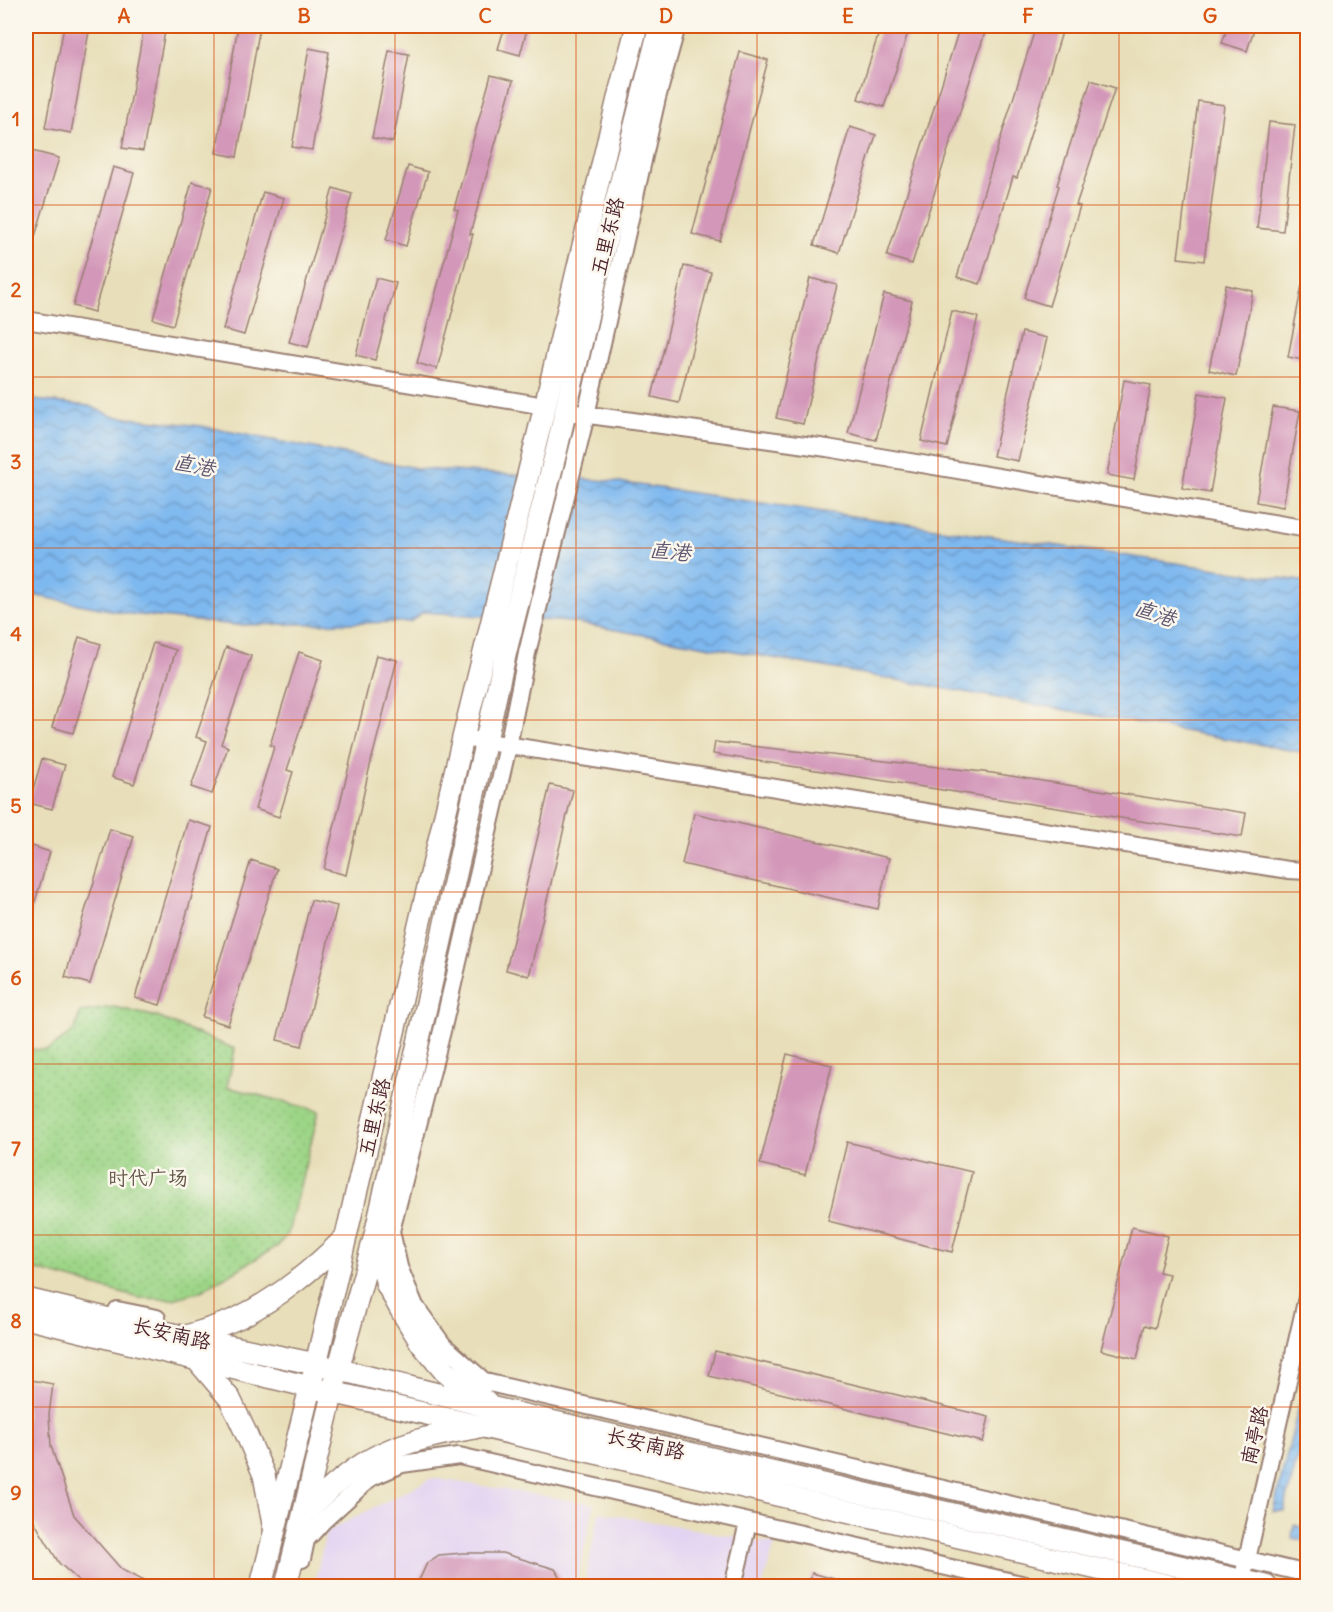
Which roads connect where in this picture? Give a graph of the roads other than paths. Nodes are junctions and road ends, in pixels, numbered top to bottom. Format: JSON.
{"nodes":[{"id":1,"x":637,"y":26,"type":"edge"},
{"id":2,"x":660,"y":26,"type":"edge"},
{"id":3,"x":676,"y":26,"type":"edge"},
{"id":4,"x":26,"y":320,"type":"edge"},
{"id":5,"x":566,"y":410,"type":"junction"},
{"id":6,"x":567,"y":448,"type":"junction"},
{"id":7,"x":1308,"y":530,"type":"edge"},
{"id":8,"x":496,"y":649,"type":"junction"},
{"id":9,"x":463,"y":738,"type":"junction"},
{"id":10,"x":484,"y":742,"type":"junction"},
{"id":11,"x":508,"y":746,"type":"junction"},
{"id":12,"x":1308,"y":871,"type":"edge"},
{"id":13,"x":375,"y":1235,"type":"junction"},
{"id":14,"x":345,"y":1238,"type":"junction"},
{"id":15,"x":26,"y":1289,"type":"edge"},
{"id":16,"x":1308,"y":1293,"type":"edge"},
{"id":17,"x":26,"y":1299,"type":"edge"},
{"id":18,"x":26,"y":1318,"type":"edge"},
{"id":19,"x":157,"y":1318,"type":"dead end"},
{"id":20,"x":185,"y":1337,"type":"junction"},
{"id":21,"x":196,"y":1359,"type":"junction"},
{"id":22,"x":316,"y":1364,"type":"junction"},
{"id":23,"x":338,"y":1370,"type":"junction"},
{"id":24,"x":310,"y":1387,"type":"junction"},
{"id":25,"x":333,"y":1392,"type":"junction"},
{"id":26,"x":494,"y":1408,"type":"junction"},
{"id":27,"x":483,"y":1427,"type":"junction"},
{"id":28,"x":304,"y":1515,"type":"junction"},
{"id":29,"x":748,"y":1523,"type":"junction"},
{"id":30,"x":274,"y":1530,"type":"junction"},
{"id":31,"x":1247,"y":1560,"type":"junction"},
{"id":32,"x":1308,"y":1574,"type":"edge"},
{"id":33,"x":1241,"y":1584,"type":"edge"},
{"id":34,"x":261,"y":1587,"type":"edge"},
{"id":35,"x":286,"y":1587,"type":"edge"},
{"id":36,"x":295,"y":1587,"type":"edge"},
{"id":37,"x":733,"y":1587,"type":"edge"},
{"id":38,"x":1030,"y":1587,"type":"edge"},
{"id":39,"x":1171,"y":1587,"type":"edge"},
{"id":40,"x":1266,"y":1587,"type":"edge"}],
"edges":[{"from":1,"to":5,"type":"main road","name":"五里东路"},
{"from":2,"to":5,"type":"main road","name":"五里东路"},
{"from":3,"to":5,"type":"street"},
{"from":4,"to":5,"type":"street"},
{"from":5,"to":6,"type":"main road","name":"五里东路"},
{"from":5,"to":7,"type":"street"},
{"from":5,"to":8,"type":"main road","name":"五里东路"},
{"from":6,"to":8,"type":"main road","name":"五里东路"},
{"from":6,"to":11,"type":"street"},
{"from":8,"to":9,"type":"main road","name":"五里东路"},
{"from":8,"to":10,"type":"main road","name":"五里东路"},
{"from":9,"to":10,"type":"street"},
{"from":9,"to":14,"type":"main road","name":"五里东路"},
{"from":10,"to":11,"type":"street"},
{"from":10,"to":13,"type":"main road","name":"五里东路"},
{"from":11,"to":12,"type":"street"},
{"from":11,"to":31,"type":"street"},
{"from":13,"to":23,"type":"main road","name":"五里东路"},
{"from":13,"to":26,"type":"main road"},
{"from":14,"to":20,"type":"main road"},
{"from":14,"to":22,"type":"main road","name":"五里东路"},
{"from":15,"to":19,"type":"street"},
{"from":16,"to":31,"type":"street","name":"南亭路"},
{"from":17,"to":20,"type":"main road","name":"长安南路"},
{"from":18,"to":21,"type":"main road","name":"长安南路"},
{"from":20,"to":22,"type":"main road","name":"长安南路"},
{"from":21,"to":24,"type":"main road","name":"长安南路"},
{"from":21,"to":30,"type":"main road"},
{"from":22,"to":23,"type":"main road","name":"长安南路"},
{"from":22,"to":24,"type":"main road","name":"五里东路"},
{"from":23,"to":25,"type":"main road","name":"五里东路"},
{"from":23,"to":26,"type":"main road","name":"长安南路"},
{"from":24,"to":25,"type":"main road","name":"长安南路"},
{"from":24,"to":30,"type":"main road","name":"五里东路"},
{"from":25,"to":27,"type":"main road","name":"长安南路"},
{"from":25,"to":28,"type":"main road","name":"五里东路"},
{"from":26,"to":33,"type":"main road","name":"长安南路"},
{"from":27,"to":28,"type":"main road"},
{"from":27,"to":39,"type":"main road","name":"长安南路"},
{"from":28,"to":35,"type":"main road","name":"五里东路"},
{"from":29,"to":36,"type":"street"},
{"from":29,"to":37,"type":"street"},
{"from":29,"to":38,"type":"street"},
{"from":30,"to":34,"type":"main road","name":"五里东路"},
{"from":31,"to":32,"type":"street"},
{"from":31,"to":33,"type":"street","name":"南亭路"},
{"from":33,"to":40,"type":"main road","name":"长安南路"}]}
